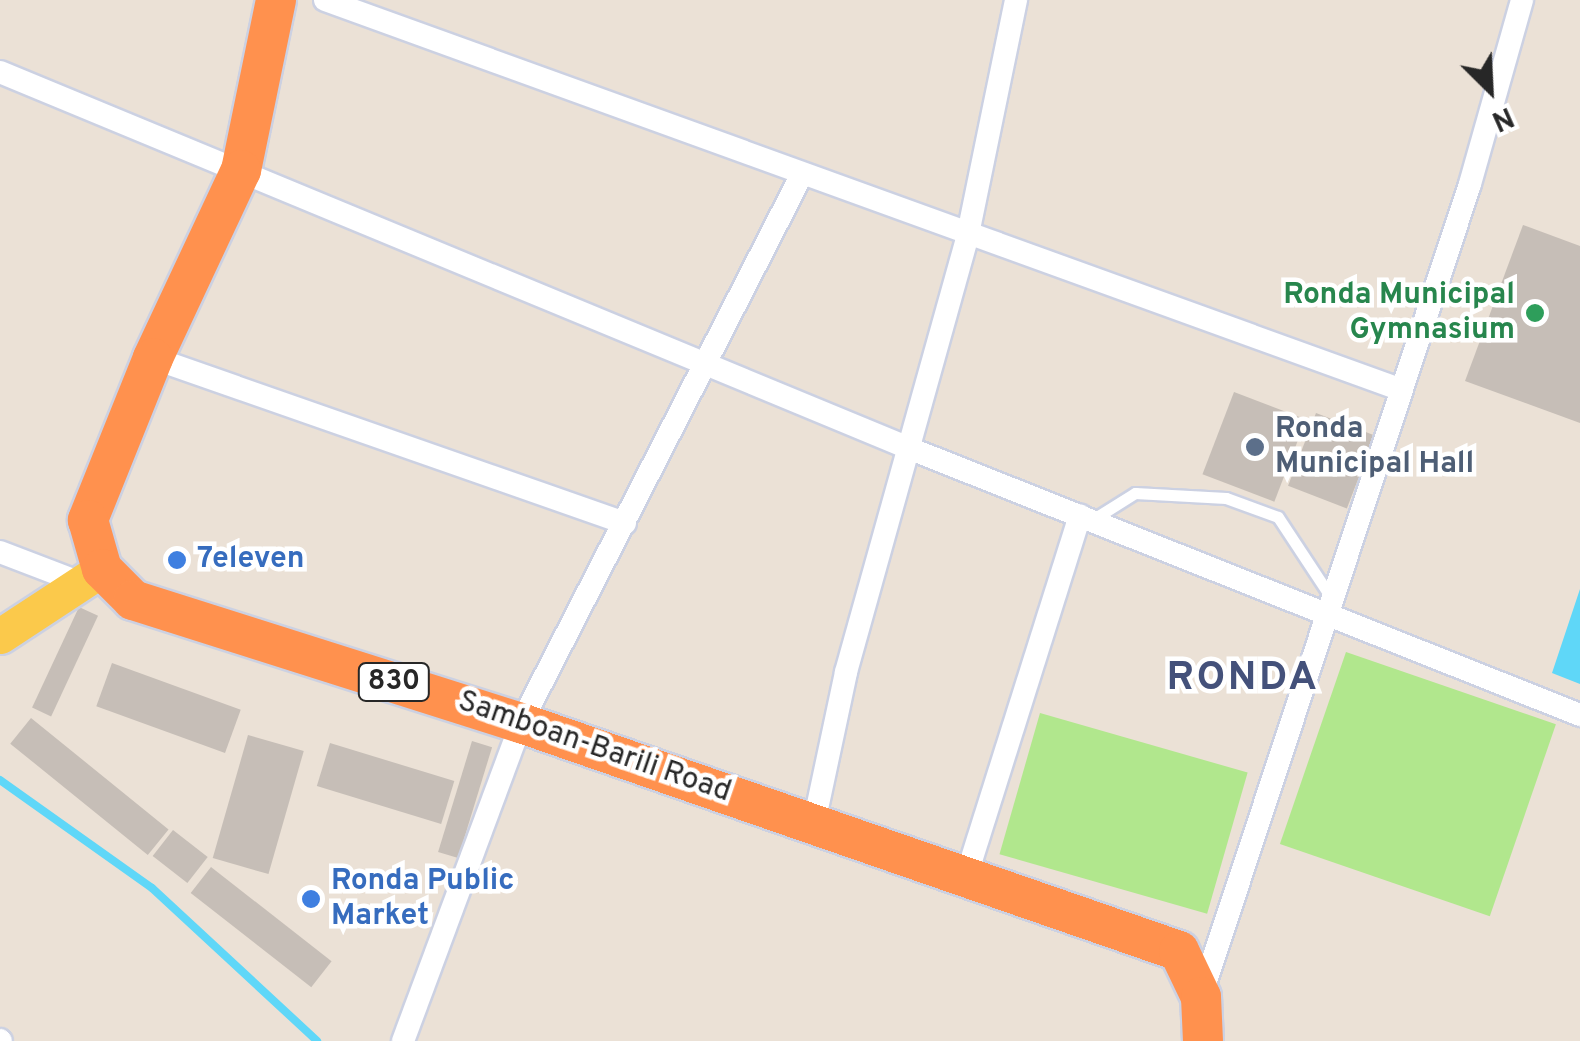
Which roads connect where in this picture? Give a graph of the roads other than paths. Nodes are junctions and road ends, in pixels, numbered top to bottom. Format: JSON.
{"nodes":[{"id":1,"x":276,"y":0,"type":"edge"},
{"id":2,"x":325,"y":0,"type":"edge"},
{"id":3,"x":1016,"y":0,"type":"edge"},
{"id":4,"x":1522,"y":0,"type":"edge"},
{"id":5,"x":0,"y":72,"type":"edge"},
{"id":6,"x":241,"y":170,"type":"junction"},
{"id":7,"x":802,"y":176,"type":"junction"},
{"id":8,"x":968,"y":234,"type":"junction"},
{"id":9,"x":154,"y":358,"type":"junction"},
{"id":10,"x":707,"y":366,"type":"junction"},
{"id":11,"x":1402,"y":390,"type":"junction"},
{"id":12,"x":911,"y":449,"type":"junction"},
{"id":13,"x":1086,"y":518,"type":"junction"},
{"id":14,"x":625,"y":523,"type":"junction"},
{"id":15,"x":0,"y":552,"type":"edge"},
{"id":16,"x":90,"y":576,"type":"junction"},
{"id":17,"x":1329,"y":607,"type":"junction"},
{"id":18,"x":0,"y":636,"type":"edge"},
{"id":19,"x":1580,"y":715,"type":"edge"},
{"id":20,"x":522,"y":723,"type":"junction"},
{"id":21,"x":814,"y":822,"type":"junction"},
{"id":22,"x":966,"y":877,"type":"junction"},
{"id":23,"x":1200,"y":997,"type":"junction"},
{"id":24,"x":403,"y":1041,"type":"edge"},
{"id":25,"x":1203,"y":1041,"type":"edge"}],
"edges":[{"from":1,"to":6,"type":"highway"},
{"from":2,"to":7,"type":"street"},
{"from":3,"to":8,"type":"street"},
{"from":4,"to":11,"type":"street"},
{"from":5,"to":6,"type":"street"},
{"from":6,"to":9,"type":"highway"},
{"from":6,"to":10,"type":"street"},
{"from":7,"to":8,"type":"street"},
{"from":7,"to":10,"type":"street"},
{"from":8,"to":11,"type":"street"},
{"from":8,"to":12,"type":"street"},
{"from":9,"to":14,"type":"street"},
{"from":9,"to":16,"type":"highway"},
{"from":10,"to":12,"type":"street"},
{"from":10,"to":14,"type":"street"},
{"from":11,"to":17,"type":"street"},
{"from":12,"to":13,"type":"street"},
{"from":12,"to":21,"type":"street"},
{"from":13,"to":17,"type":"street"},
{"from":13,"to":17,"type":"lane"},
{"from":13,"to":22,"type":"street"},
{"from":14,"to":20,"type":"street"},
{"from":15,"to":16,"type":"street"},
{"from":16,"to":18,"type":"main road"},
{"from":16,"to":20,"type":"highway","name":"Samboan-Barili Road","number":"830"},
{"from":17,"to":19,"type":"street"},
{"from":17,"to":23,"type":"street"},
{"from":20,"to":21,"type":"highway","name":"Samboan-Barili Road","number":"830"},
{"from":20,"to":24,"type":"street"},
{"from":21,"to":22,"type":"highway","name":"Samboan-Barili Road","number":"830"},
{"from":22,"to":23,"type":"highway","name":"Samboan-Barili Road","number":"830"},
{"from":23,"to":25,"type":"highway","name":"Samboan-Barili Road","number":"830"}]}
